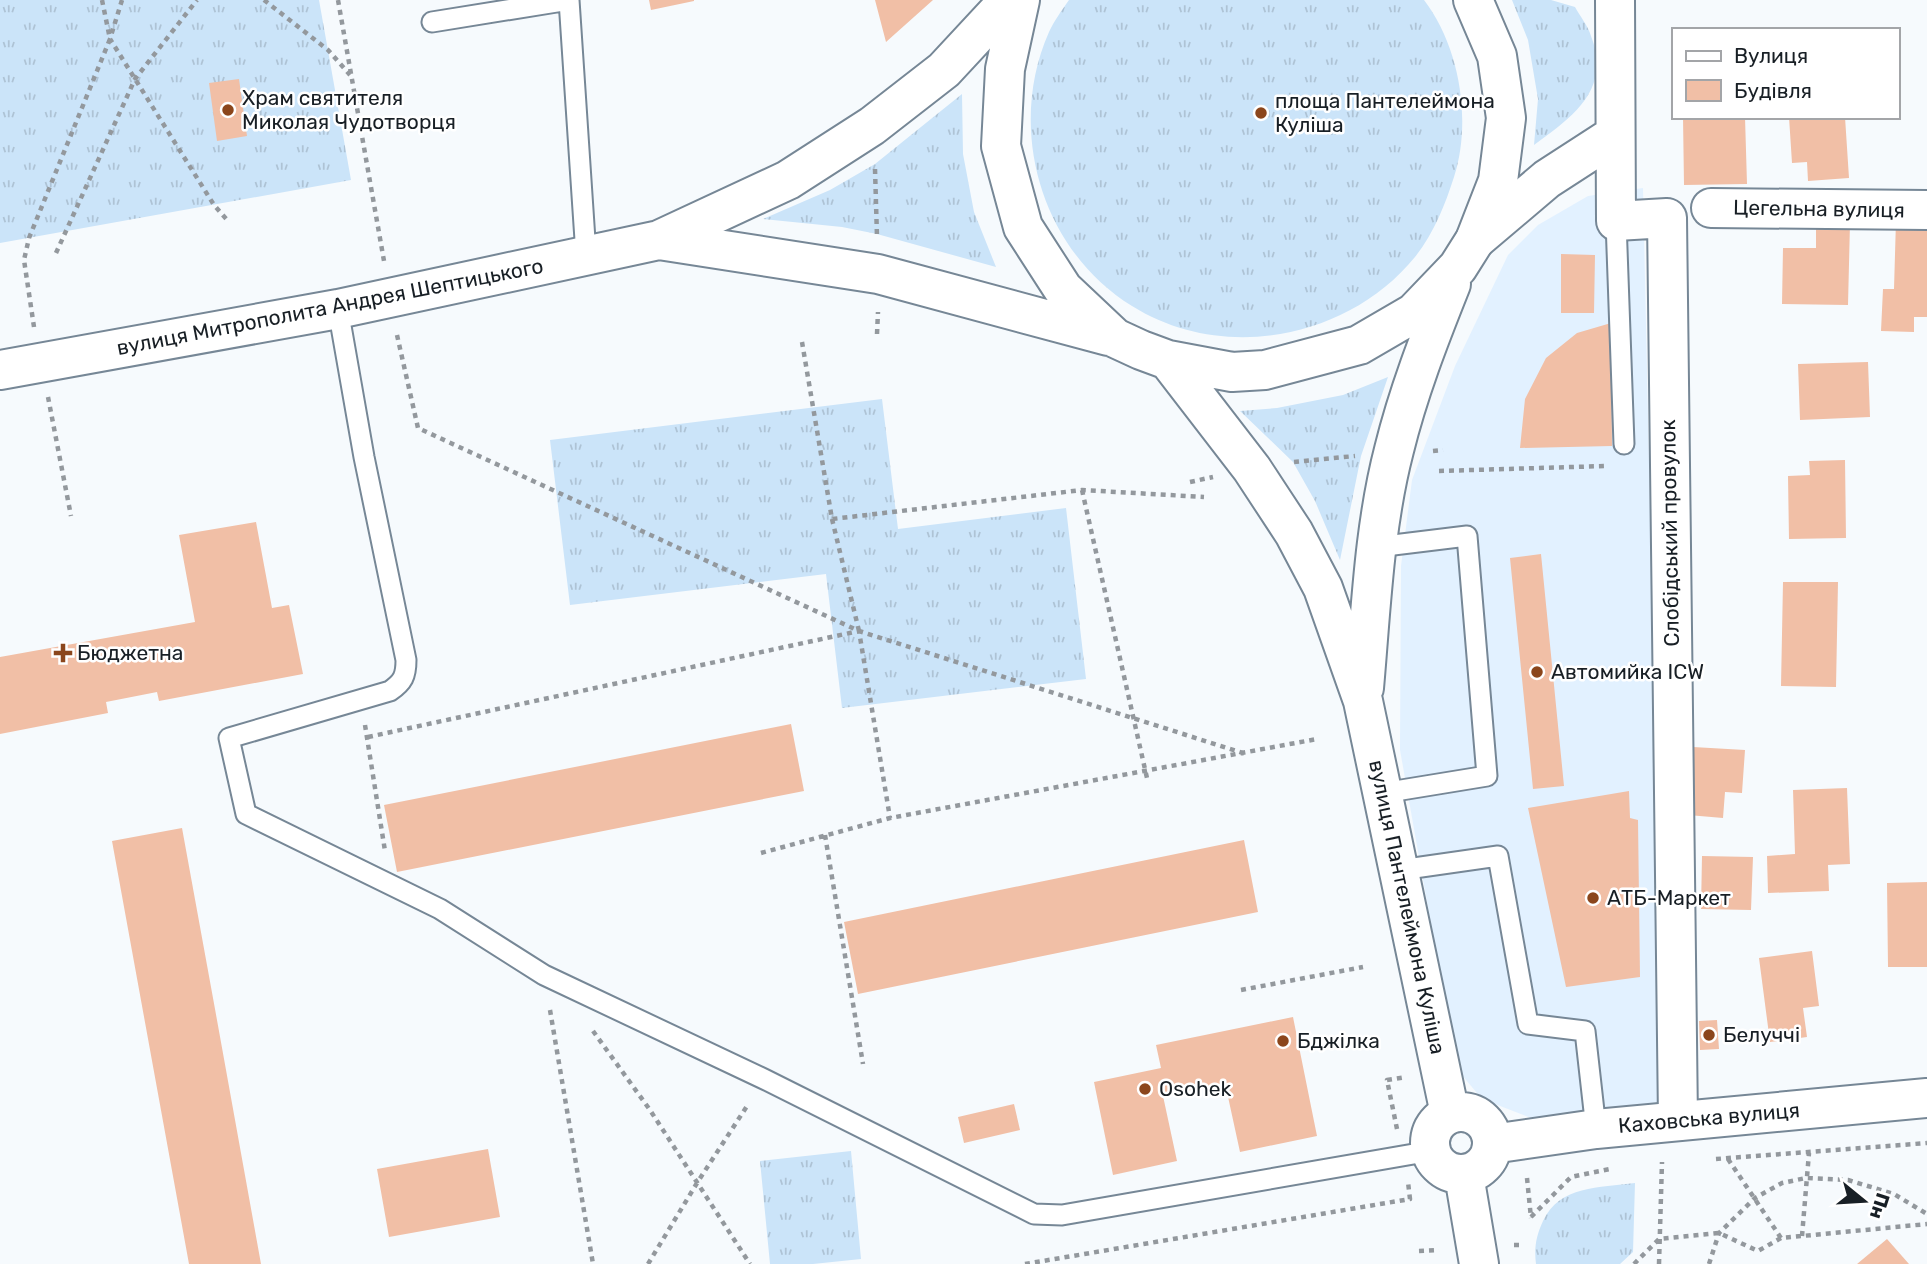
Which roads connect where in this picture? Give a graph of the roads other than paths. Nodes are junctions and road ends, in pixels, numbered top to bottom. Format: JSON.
{"nodes":[{"id":1,"x":1009,"y":0,"type":"edge"},
{"id":2,"x":1020,"y":0,"type":"edge"},
{"id":3,"x":1473,"y":0,"type":"edge"},
{"id":4,"x":1615,"y":0,"type":"edge"},
{"id":5,"x":432,"y":22,"type":"dead end"},
{"id":6,"x":1615,"y":135,"type":"junction"},
{"id":7,"x":1711,"y":208,"type":"dead end"},
{"id":8,"x":1927,"y":210,"type":"edge"},
{"id":9,"x":1616,"y":221,"type":"junction"},
{"id":10,"x":659,"y":240,"type":"junction"},
{"id":11,"x":1467,"y":253,"type":"junction"},
{"id":12,"x":586,"y":255,"type":"junction"},
{"id":13,"x":338,"y":309,"type":"junction"},
{"id":14,"x":1115,"y":338,"type":"junction"},
{"id":15,"x":1168,"y":360,"type":"junction"},
{"id":16,"x":0,"y":370,"type":"edge"},
{"id":17,"x":1624,"y":444,"type":"dead end"},
{"id":18,"x":1377,"y":547,"type":"junction"},
{"id":19,"x":1363,"y":701,"type":"junction"},
{"id":20,"x":1383,"y":793,"type":"junction"},
{"id":21,"x":1400,"y":870,"type":"junction"},
{"id":22,"x":1927,"y":1098,"type":"edge"},
{"id":23,"x":1450,"y":1114,"type":"junction"},
{"id":24,"x":1678,"y":1121,"type":"junction"},
{"id":25,"x":1596,"y":1129,"type":"junction"},
{"id":26,"x":1492,"y":1144,"type":"junction"},
{"id":27,"x":1431,"y":1151,"type":"junction"},
{"id":28,"x":1464,"y":1175,"type":"junction"},
{"id":29,"x":1479,"y":1264,"type":"edge"}],
"edges":[{"from":1,"to":10,"type":"main road","name":"вулиця Митрополита Андрея Шептицького"},
{"from":2,"to":14,"type":"main road"},
{"from":3,"to":11,"type":"main road"},
{"from":4,"to":6,"type":"main road"},
{"from":5,"to":12,"type":"lane"},
{"from":6,"to":9,"type":"main road"},
{"from":6,"to":11,"type":"main road"},
{"from":7,"to":8,"type":"main road","name":"Цегельна вулиця"},
{"from":9,"to":17,"type":"lane"},
{"from":9,"to":24,"type":"main road","name":"Слобідський провулок"},
{"from":10,"to":12,"type":"main road","name":"вулиця Митрополита Андрея Шептицького"},
{"from":10,"to":14,"type":"main road","name":"вулиця Митрополита Андрея Шептицького"},
{"from":11,"to":15,"type":"main road"},
{"from":11,"to":18,"type":"main road","name":"вулиця Пантелеймона Куліша"},
{"from":12,"to":13,"type":"main road","name":"вулиця Митрополита Андрея Шептицького"},
{"from":13,"to":16,"type":"main road","name":"вулиця Митрополита Андрея Шептицького"},
{"from":13,"to":27,"type":"lane"},
{"from":14,"to":15,"type":"main road"},
{"from":15,"to":19,"type":"main road","name":"вулиця Пантелеймона Куліша"},
{"from":18,"to":19,"type":"main road","name":"вулиця Пантелеймона Куліша"},
{"from":18,"to":20,"type":"lane"},
{"from":19,"to":20,"type":"main road","name":"вулиця Пантелеймона Куліша"},
{"from":20,"to":21,"type":"main road","name":"вулиця Пантелеймона Куліша"},
{"from":21,"to":23,"type":"main road","name":"вулиця Пантелеймона Куліша"},
{"from":21,"to":25,"type":"lane"},
{"from":22,"to":24,"type":"main road","name":"Каховська вулиця"},
{"from":23,"to":26,"type":"main road"},
{"from":23,"to":27,"type":"main road"},
{"from":24,"to":25,"type":"main road","name":"Каховська вулиця"},
{"from":25,"to":26,"type":"main road","name":"Каховська вулиця"},
{"from":26,"to":28,"type":"main road"},
{"from":27,"to":28,"type":"main road"},
{"from":28,"to":29,"type":"main road"}]}
